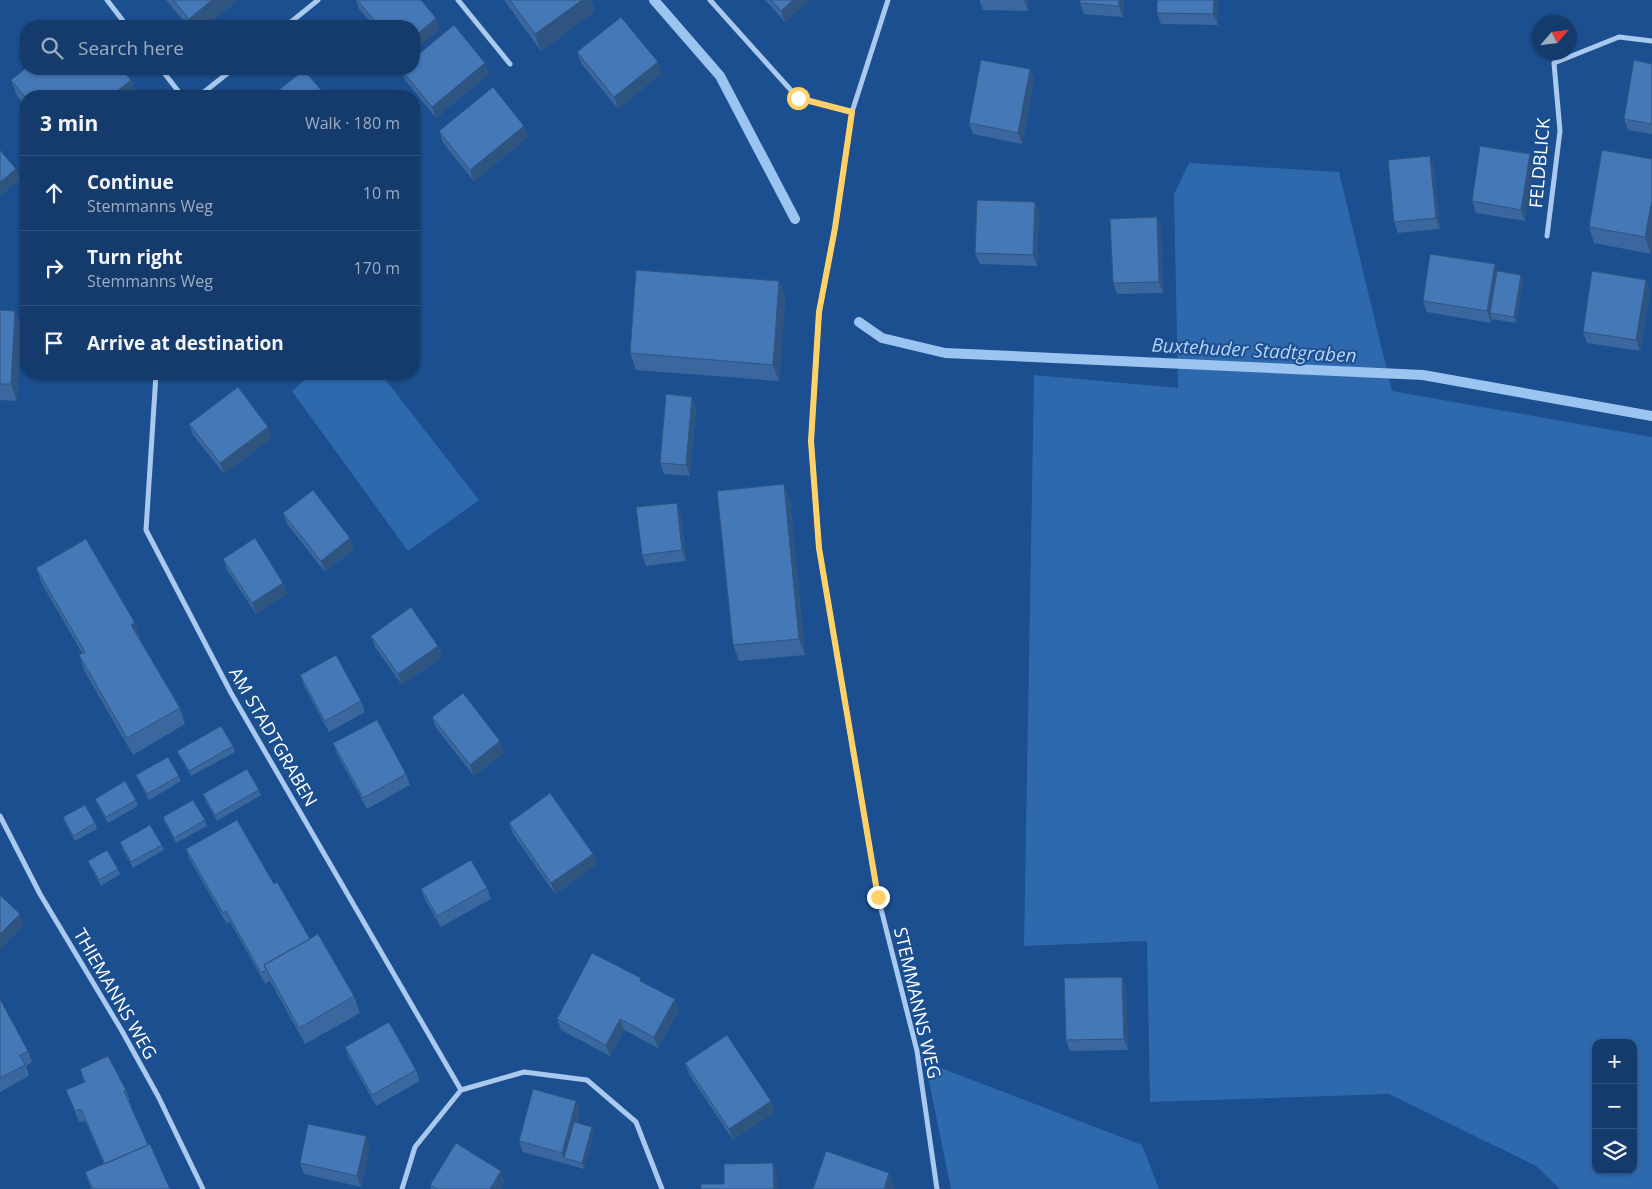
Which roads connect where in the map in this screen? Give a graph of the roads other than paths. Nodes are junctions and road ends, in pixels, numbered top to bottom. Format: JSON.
{"nodes":[{"id":1,"x":107,"y":0,"type":"edge"},
{"id":2,"x":318,"y":0,"type":"edge"},
{"id":3,"x":458,"y":0,"type":"edge"},
{"id":4,"x":710,"y":0,"type":"edge"},
{"id":5,"x":888,"y":0,"type":"edge"},
{"id":6,"x":122,"y":20,"type":"edge"},
{"id":7,"x":293,"y":20,"type":"edge"},
{"id":8,"x":1652,"y":41,"type":"edge"},
{"id":9,"x":510,"y":64,"type":"dead end"},
{"id":10,"x":166,"y":75,"type":"edge"},
{"id":11,"x":225,"y":75,"type":"edge"},
{"id":12,"x":177,"y":90,"type":"edge"},
{"id":13,"x":207,"y":90,"type":"edge"},
{"id":14,"x":852,"y":112,"type":"junction"},
{"id":15,"x":1546,"y":236,"type":"dead end"},
{"id":16,"x":156,"y":380,"type":"edge"},
{"id":17,"x":0,"y":816,"type":"edge"},
{"id":18,"x":461,"y":1090,"type":"junction"},
{"id":19,"x":203,"y":1189,"type":"edge"},
{"id":20,"x":402,"y":1189,"type":"edge"},
{"id":21,"x":662,"y":1189,"type":"edge"},
{"id":22,"x":937,"y":1189,"type":"edge"}],
"edges":[{"from":1,"to":6,"type":"street"},
{"from":2,"to":7,"type":"street"},
{"from":3,"to":9,"type":"street"},
{"from":4,"to":14,"type":"street"},
{"from":5,"to":14,"type":"street","name":"STEMMANNS WEG"},
{"from":8,"to":15,"type":"street","name":"FELDBLICK"},
{"from":10,"to":12,"type":"street"},
{"from":11,"to":13,"type":"street"},
{"from":14,"to":22,"type":"street","name":"STEMMANNS WEG"},
{"from":16,"to":18,"type":"street","name":"AM STADTGRABEN"},
{"from":17,"to":19,"type":"street","name":"THIEMANNS WEG"},
{"from":18,"to":20,"type":"street"},
{"from":18,"to":21,"type":"street"}]}
